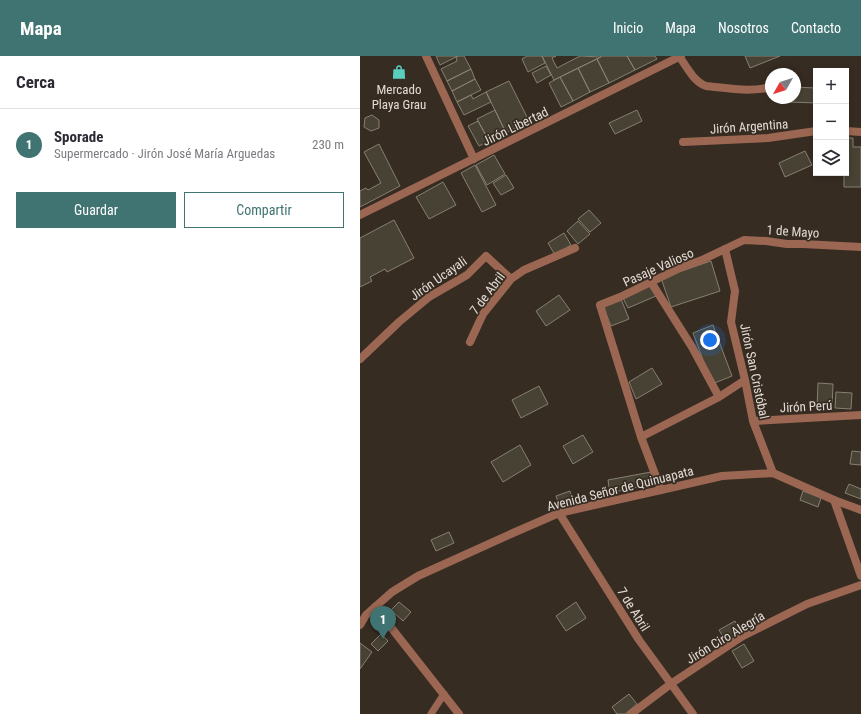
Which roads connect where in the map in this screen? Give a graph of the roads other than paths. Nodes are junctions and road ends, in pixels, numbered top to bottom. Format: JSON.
{"nodes":[{"id":1,"x":426,"y":56,"type":"edge"},
{"id":2,"x":680,"y":56,"type":"edge"},
{"id":3,"x":765,"y":88,"type":"edge"},
{"id":4,"x":813,"y":131,"type":"edge"},
{"id":5,"x":849,"y":131,"type":"edge"},
{"id":6,"x":861,"y":132,"type":"edge"},
{"id":7,"x":683,"y":142,"type":"dead end"},
{"id":8,"x":474,"y":159,"type":"junction"},
{"id":9,"x":360,"y":215,"type":"edge"},
{"id":10,"x":861,"y":247,"type":"edge"},
{"id":11,"x":575,"y":248,"type":"dead end"},
{"id":12,"x":725,"y":248,"type":"junction"},
{"id":13,"x":511,"y":279,"type":"junction"},
{"id":14,"x":651,"y":282,"type":"junction"},
{"id":15,"x":470,"y":342,"type":"dead end"},
{"id":16,"x":360,"y":359,"type":"edge"},
{"id":17,"x":745,"y":380,"type":"junction"},
{"id":18,"x":719,"y":397,"type":"junction"},
{"id":19,"x":861,"y":415,"type":"edge"},
{"id":20,"x":753,"y":421,"type":"junction"},
{"id":21,"x":641,"y":437,"type":"junction"},
{"id":22,"x":773,"y":473,"type":"junction"},
{"id":23,"x":661,"y":490,"type":"junction"},
{"id":24,"x":834,"y":500,"type":"junction"},
{"id":25,"x":861,"y":510,"type":"edge"},
{"id":26,"x":559,"y":513,"type":"junction"},
{"id":27,"x":861,"y":576,"type":"edge"},
{"id":28,"x":861,"y":585,"type":"edge"},
{"id":29,"x":375,"y":607,"type":"junction"},
{"id":30,"x":360,"y":625,"type":"edge"},
{"id":31,"x":672,"y":683,"type":"junction"},
{"id":32,"x":444,"y":694,"type":"junction"},
{"id":33,"x":431,"y":714,"type":"edge"},
{"id":34,"x":459,"y":714,"type":"edge"},
{"id":35,"x":631,"y":714,"type":"edge"},
{"id":36,"x":693,"y":714,"type":"edge"}],
"edges":[{"from":1,"to":8,"type":"street"},
{"from":2,"to":3,"type":"street"},
{"from":2,"to":8,"type":"street","name":"Jirón Libertad"},
{"from":4,"to":7,"type":"street","name":"Jirón Argentina"},
{"from":5,"to":6,"type":"street"},
{"from":8,"to":9,"type":"street","name":"Jirón Libertad"},
{"from":10,"to":12,"type":"street","name":"1 de Mayo"},
{"from":11,"to":13,"type":"street","name":"7 de Abril"},
{"from":12,"to":14,"type":"street","name":"Pasaje Valioso"},
{"from":12,"to":17,"type":"street","name":"Jirón San Cristóbal"},
{"from":13,"to":15,"type":"street","name":"7 de Abril"},
{"from":13,"to":16,"type":"street","name":"Jirón Ucayali"},
{"from":14,"to":18,"type":"street"},
{"from":14,"to":21,"type":"street","name":"Pasaje Valioso"},
{"from":17,"to":18,"type":"street"},
{"from":17,"to":20,"type":"street","name":"Jirón San Cristóbal"},
{"from":18,"to":21,"type":"street"},
{"from":19,"to":20,"type":"street","name":"Jirón Perú"},
{"from":20,"to":22,"type":"street","name":"Jirón San Cristóbal"},
{"from":21,"to":23,"type":"street"},
{"from":22,"to":23,"type":"street","name":"Avenida Señor de Quinuapata"},
{"from":22,"to":24,"type":"street","name":"Avenida Señor de Quinuapata"},
{"from":23,"to":26,"type":"street","name":"Avenida Señor de Quinuapata"},
{"from":24,"to":25,"type":"street","name":"Avenida Señor de Quinuapata"},
{"from":24,"to":27,"type":"street"},
{"from":26,"to":29,"type":"street","name":"Avenida Señor de Quinuapata"},
{"from":26,"to":31,"type":"street","name":"7 de Abril"},
{"from":28,"to":31,"type":"street","name":"Jirón Ciro Alegría"},
{"from":29,"to":30,"type":"street","name":"Avenida Señor de Quinuapata"},
{"from":29,"to":32,"type":"street"},
{"from":31,"to":35,"type":"street","name":"Jirón Ciro Alegría"},
{"from":31,"to":36,"type":"street","name":"7 de Abril"},
{"from":32,"to":33,"type":"lane"},
{"from":32,"to":34,"type":"street"}]}
